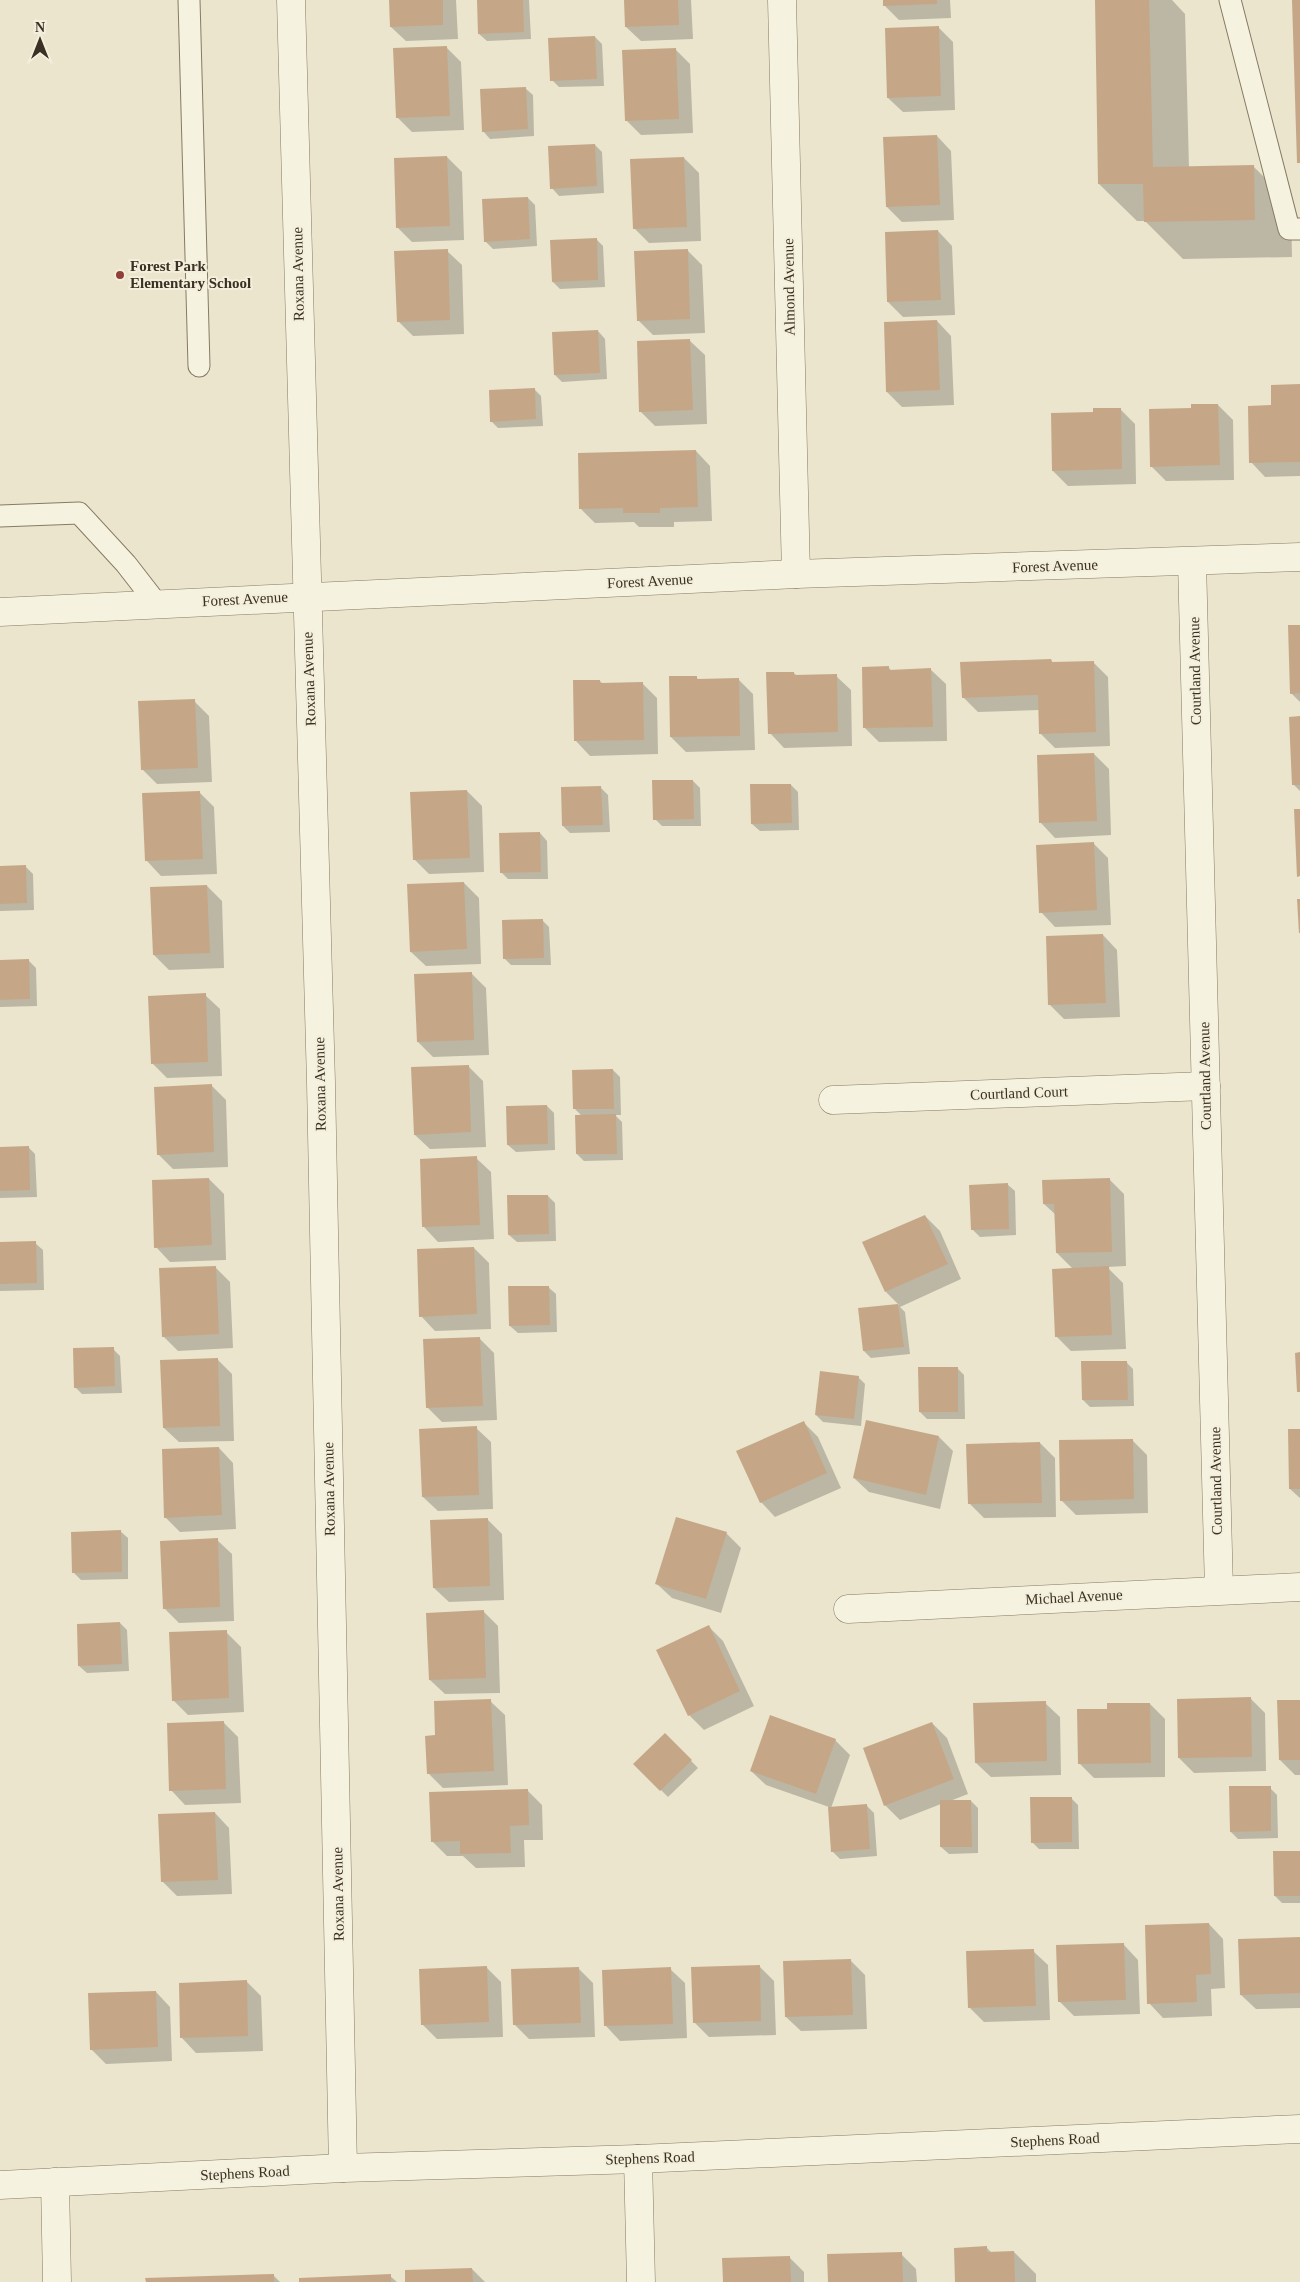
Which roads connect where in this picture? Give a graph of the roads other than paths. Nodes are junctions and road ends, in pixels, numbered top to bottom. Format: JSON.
{"nodes":[{"id":1,"x":189,"y":0,"type":"edge"},
{"id":2,"x":291,"y":0,"type":"edge"},
{"id":3,"x":782,"y":0,"type":"edge"},
{"id":4,"x":1230,"y":0,"type":"edge"},
{"id":5,"x":1300,"y":229,"type":"edge"},
{"id":6,"x":199,"y":366,"type":"dead end"},
{"id":7,"x":0,"y":516,"type":"edge"},
{"id":8,"x":1300,"y":557,"type":"edge"},
{"id":9,"x":1192,"y":562,"type":"junction"},
{"id":10,"x":796,"y":574,"type":"junction"},
{"id":11,"x":306,"y":596,"type":"junction"},
{"id":12,"x":157,"y":604,"type":"junction"},
{"id":13,"x":0,"y":612,"type":"edge"},
{"id":14,"x":1206,"y":1086,"type":"junction"},
{"id":15,"x":833,"y":1100,"type":"dead end"},
{"id":16,"x":1300,"y":1587,"type":"edge"},
{"id":17,"x":1220,"y":1590,"type":"junction"},
{"id":18,"x":848,"y":1609,"type":"dead end"},
{"id":19,"x":1300,"y":2129,"type":"edge"},
{"id":20,"x":638,"y":2159,"type":"junction"},
{"id":21,"x":343,"y":2168,"type":"junction"},
{"id":22,"x":55,"y":2182,"type":"junction"},
{"id":23,"x":0,"y":2185,"type":"edge"},
{"id":24,"x":58,"y":2282,"type":"edge"},
{"id":25,"x":641,"y":2282,"type":"edge"}],
"edges":[{"from":1,"to":6,"type":"lane"},
{"from":2,"to":11,"type":"street","name":"Roxana Avenue"},
{"from":3,"to":10,"type":"street","name":"Almond Avenue"},
{"from":4,"to":5,"type":"lane"},
{"from":7,"to":12,"type":"lane"},
{"from":8,"to":9,"type":"street","name":"Forest Avenue"},
{"from":9,"to":10,"type":"street","name":"Forest Avenue"},
{"from":9,"to":14,"type":"street","name":"Courtland Avenue"},
{"from":10,"to":11,"type":"street","name":"Forest Avenue"},
{"from":11,"to":12,"type":"street","name":"Forest Avenue"},
{"from":11,"to":21,"type":"street","name":"Roxana Avenue"},
{"from":12,"to":13,"type":"street","name":"Forest Avenue"},
{"from":14,"to":15,"type":"street","name":"Courtland Court"},
{"from":14,"to":17,"type":"street","name":"Courtland Avenue"},
{"from":16,"to":17,"type":"street","name":"Michael Avenue"},
{"from":17,"to":18,"type":"street","name":"Michael Avenue"},
{"from":19,"to":20,"type":"street","name":"Stephens Road"},
{"from":20,"to":21,"type":"street","name":"Stephens Road"},
{"from":20,"to":25,"type":"street"},
{"from":21,"to":22,"type":"street","name":"Stephens Road"},
{"from":22,"to":23,"type":"street","name":"Stephens Road"},
{"from":22,"to":24,"type":"street"}]}
